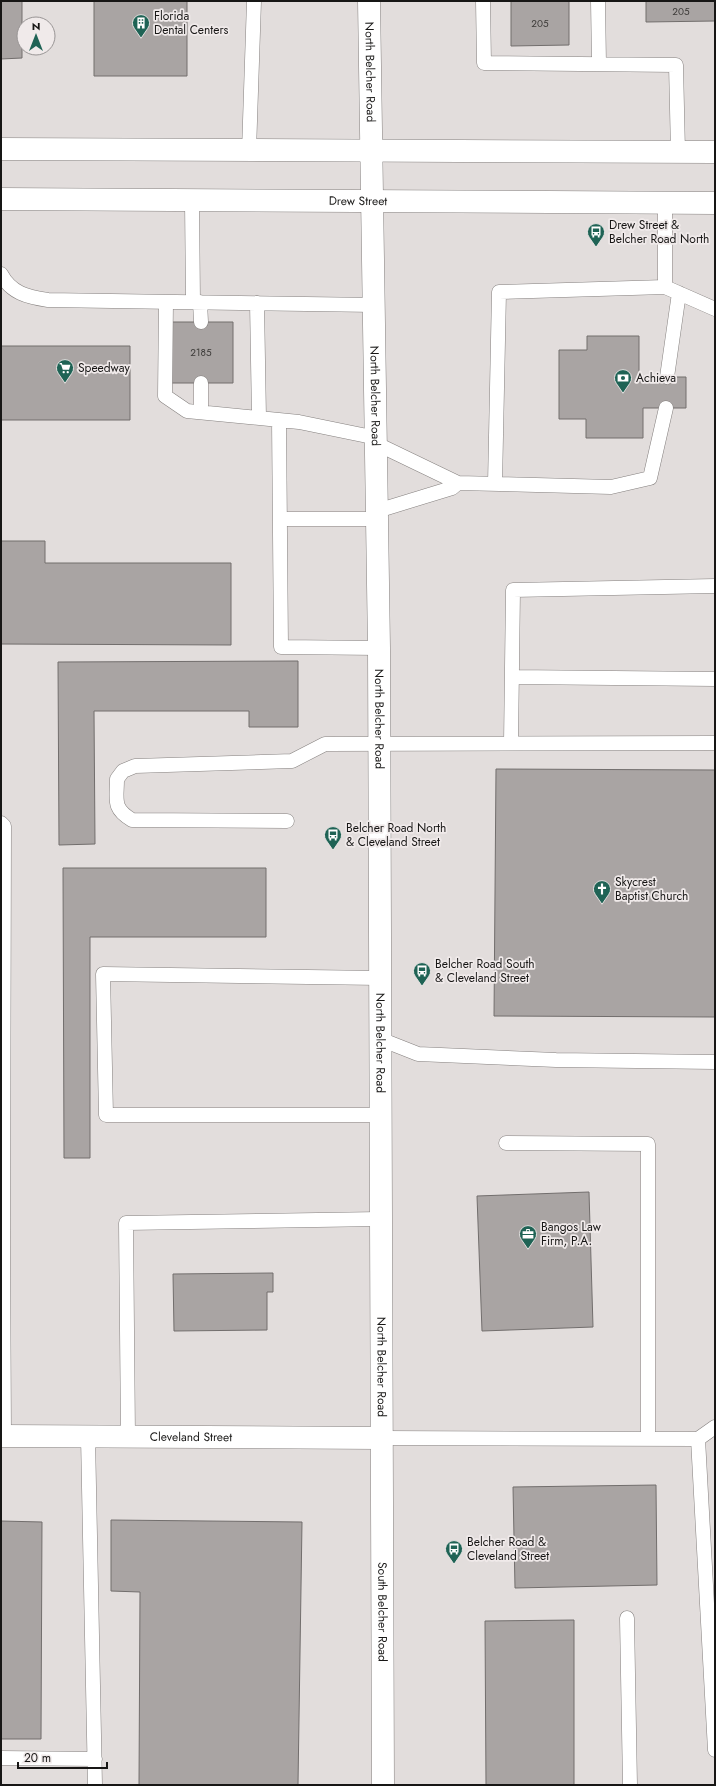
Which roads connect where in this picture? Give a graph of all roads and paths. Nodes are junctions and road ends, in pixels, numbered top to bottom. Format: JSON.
{"nodes":[{"id":1,"x":254,"y":1,"type":"edge"},
{"id":2,"x":369,"y":1,"type":"edge"},
{"id":3,"x":483,"y":1,"type":"edge"},
{"id":4,"x":598,"y":1,"type":"edge"},
{"id":5,"x":599,"y":64,"type":"junction"},
{"id":6,"x":1,"y":149,"type":"edge"},
{"id":7,"x":249,"y":151,"type":"junction"},
{"id":8,"x":373,"y":152,"type":"junction"},
{"id":9,"x":678,"y":152,"type":"junction"},
{"id":10,"x":715,"y":152,"type":"edge"},
{"id":11,"x":1,"y":199,"type":"edge"},
{"id":12,"x":192,"y":201,"type":"junction"},
{"id":13,"x":374,"y":202,"type":"junction"},
{"id":14,"x":665,"y":203,"type":"junction"},
{"id":15,"x":715,"y":203,"type":"edge"},
{"id":16,"x":1,"y":274,"type":"edge"},
{"id":17,"x":665,"y":287,"type":"junction"},
{"id":18,"x":679,"y":293,"type":"junction"},
{"id":19,"x":166,"y":302,"type":"junction"},
{"id":20,"x":197,"y":302,"type":"junction"},
{"id":21,"x":257,"y":303,"type":"junction"},
{"id":22,"x":375,"y":305,"type":"junction"},
{"id":23,"x":715,"y":308,"type":"edge"},
{"id":24,"x":201,"y":322,"type":"dead end"},
{"id":25,"x":666,"y":377,"type":"dead end"},
{"id":26,"x":201,"y":383,"type":"dead end"},
{"id":27,"x":666,"y":408,"type":"dead end"},
{"id":28,"x":202,"y":412,"type":"junction"},
{"id":29,"x":259,"y":418,"type":"junction"},
{"id":30,"x":279,"y":420,"type":"junction"},
{"id":31,"x":377,"y":441,"type":"junction"},
{"id":32,"x":458,"y":483,"type":"junction"},
{"id":33,"x":495,"y":484,"type":"junction"},
{"id":34,"x":378,"y":515,"type":"junction"},
{"id":35,"x":280,"y":519,"type":"junction"},
{"id":36,"x":715,"y":586,"type":"edge"},
{"id":37,"x":379,"y":648,"type":"junction"},
{"id":38,"x":512,"y":677,"type":"junction"},
{"id":39,"x":715,"y":679,"type":"edge"},
{"id":40,"x":379,"y":743,"type":"junction"},
{"id":41,"x":511,"y":743,"type":"junction"},
{"id":42,"x":715,"y":743,"type":"edge"},
{"id":43,"x":287,"y":820,"type":"dead end"},
{"id":44,"x":1,"y":823,"type":"edge"},
{"id":45,"x":3,"y":861,"type":"edge"},
{"id":46,"x":380,"y":978,"type":"junction"},
{"id":47,"x":380,"y":1039,"type":"junction"},
{"id":48,"x":715,"y":1062,"type":"edge"},
{"id":49,"x":380,"y":1115,"type":"junction"},
{"id":50,"x":506,"y":1143,"type":"dead end"},
{"id":51,"x":380,"y":1219,"type":"junction"},
{"id":52,"x":715,"y":1427,"type":"edge"},
{"id":53,"x":3,"y":1436,"type":"edge"},
{"id":54,"x":128,"y":1436,"type":"junction"},
{"id":55,"x":88,"y":1437,"type":"junction"},
{"id":56,"x":380,"y":1438,"type":"junction"},
{"id":57,"x":648,"y":1439,"type":"junction"},
{"id":58,"x":698,"y":1439,"type":"junction"},
{"id":59,"x":627,"y":1618,"type":"dead end"},
{"id":60,"x":715,"y":1750,"type":"edge"},
{"id":61,"x":1,"y":1758,"type":"edge"},
{"id":62,"x":95,"y":1759,"type":"junction"},
{"id":63,"x":95,"y":1785,"type":"edge"},
{"id":64,"x":383,"y":1785,"type":"edge"},
{"id":65,"x":630,"y":1785,"type":"edge"}],
"edges":[{"from":1,"to":7,"type":"lane"},
{"from":2,"to":8,"type":"main road","name":"North Belcher Road"},
{"from":3,"to":5,"type":"lane"},
{"from":4,"to":5,"type":"lane"},
{"from":5,"to":9,"type":"lane"},
{"from":6,"to":7,"type":"main road"},
{"from":7,"to":8,"type":"main road"},
{"from":8,"to":9,"type":"main road"},
{"from":8,"to":13,"type":"main road","name":"North Belcher Road"},
{"from":9,"to":10,"type":"main road"},
{"from":11,"to":12,"type":"main road","name":"Drew Street"},
{"from":12,"to":13,"type":"main road","name":"Drew Street"},
{"from":12,"to":20,"type":"lane"},
{"from":13,"to":14,"type":"main road","name":"Drew Street"},
{"from":13,"to":22,"type":"main road","name":"North Belcher Road"},
{"from":14,"to":15,"type":"main road","name":"Drew Street"},
{"from":14,"to":17,"type":"lane"},
{"from":16,"to":19,"type":"lane"},
{"from":17,"to":18,"type":"lane"},
{"from":17,"to":33,"type":"lane"},
{"from":18,"to":23,"type":"lane"},
{"from":18,"to":25,"type":"lane"},
{"from":19,"to":20,"type":"lane"},
{"from":19,"to":28,"type":"lane"},
{"from":20,"to":21,"type":"lane"},
{"from":20,"to":24,"type":"lane"},
{"from":21,"to":22,"type":"lane"},
{"from":21,"to":29,"type":"lane"},
{"from":22,"to":31,"type":"main road","name":"North Belcher Road"},
{"from":26,"to":28,"type":"lane"},
{"from":27,"to":33,"type":"lane"},
{"from":28,"to":29,"type":"lane"},
{"from":29,"to":30,"type":"lane"},
{"from":30,"to":31,"type":"lane"},
{"from":30,"to":35,"type":"lane"},
{"from":31,"to":32,"type":"lane"},
{"from":31,"to":34,"type":"main road","name":"North Belcher Road"},
{"from":32,"to":33,"type":"lane"},
{"from":32,"to":34,"type":"lane"},
{"from":34,"to":35,"type":"lane"},
{"from":34,"to":37,"type":"main road","name":"North Belcher Road"},
{"from":35,"to":37,"type":"lane"},
{"from":36,"to":38,"type":"lane"},
{"from":37,"to":40,"type":"main road","name":"North Belcher Road"},
{"from":38,"to":39,"type":"lane"},
{"from":38,"to":41,"type":"lane"},
{"from":40,"to":41,"type":"lane"},
{"from":40,"to":43,"type":"lane"},
{"from":40,"to":46,"type":"main road","name":"North Belcher Road"},
{"from":41,"to":42,"type":"lane"},
{"from":44,"to":45,"type":"lane"},
{"from":45,"to":53,"type":"lane"},
{"from":46,"to":47,"type":"main road","name":"North Belcher Road"},
{"from":46,"to":49,"type":"lane"},
{"from":47,"to":48,"type":"lane"},
{"from":47,"to":49,"type":"main road","name":"North Belcher Road"},
{"from":49,"to":51,"type":"main road","name":"North Belcher Road"},
{"from":50,"to":57,"type":"lane"},
{"from":51,"to":54,"type":"lane"},
{"from":51,"to":56,"type":"main road","name":"North Belcher Road"},
{"from":52,"to":58,"type":"lane"},
{"from":53,"to":55,"type":"main road","name":"Cleveland Street"},
{"from":54,"to":55,"type":"main road","name":"Cleveland Street"},
{"from":54,"to":56,"type":"main road","name":"Cleveland Street"},
{"from":55,"to":62,"type":"lane"},
{"from":56,"to":57,"type":"lane"},
{"from":56,"to":64,"type":"main road","name":"South Belcher Road"},
{"from":57,"to":58,"type":"lane"},
{"from":58,"to":60,"type":"lane"},
{"from":59,"to":65,"type":"lane"},
{"from":61,"to":62,"type":"lane"},
{"from":62,"to":63,"type":"lane"}]}
